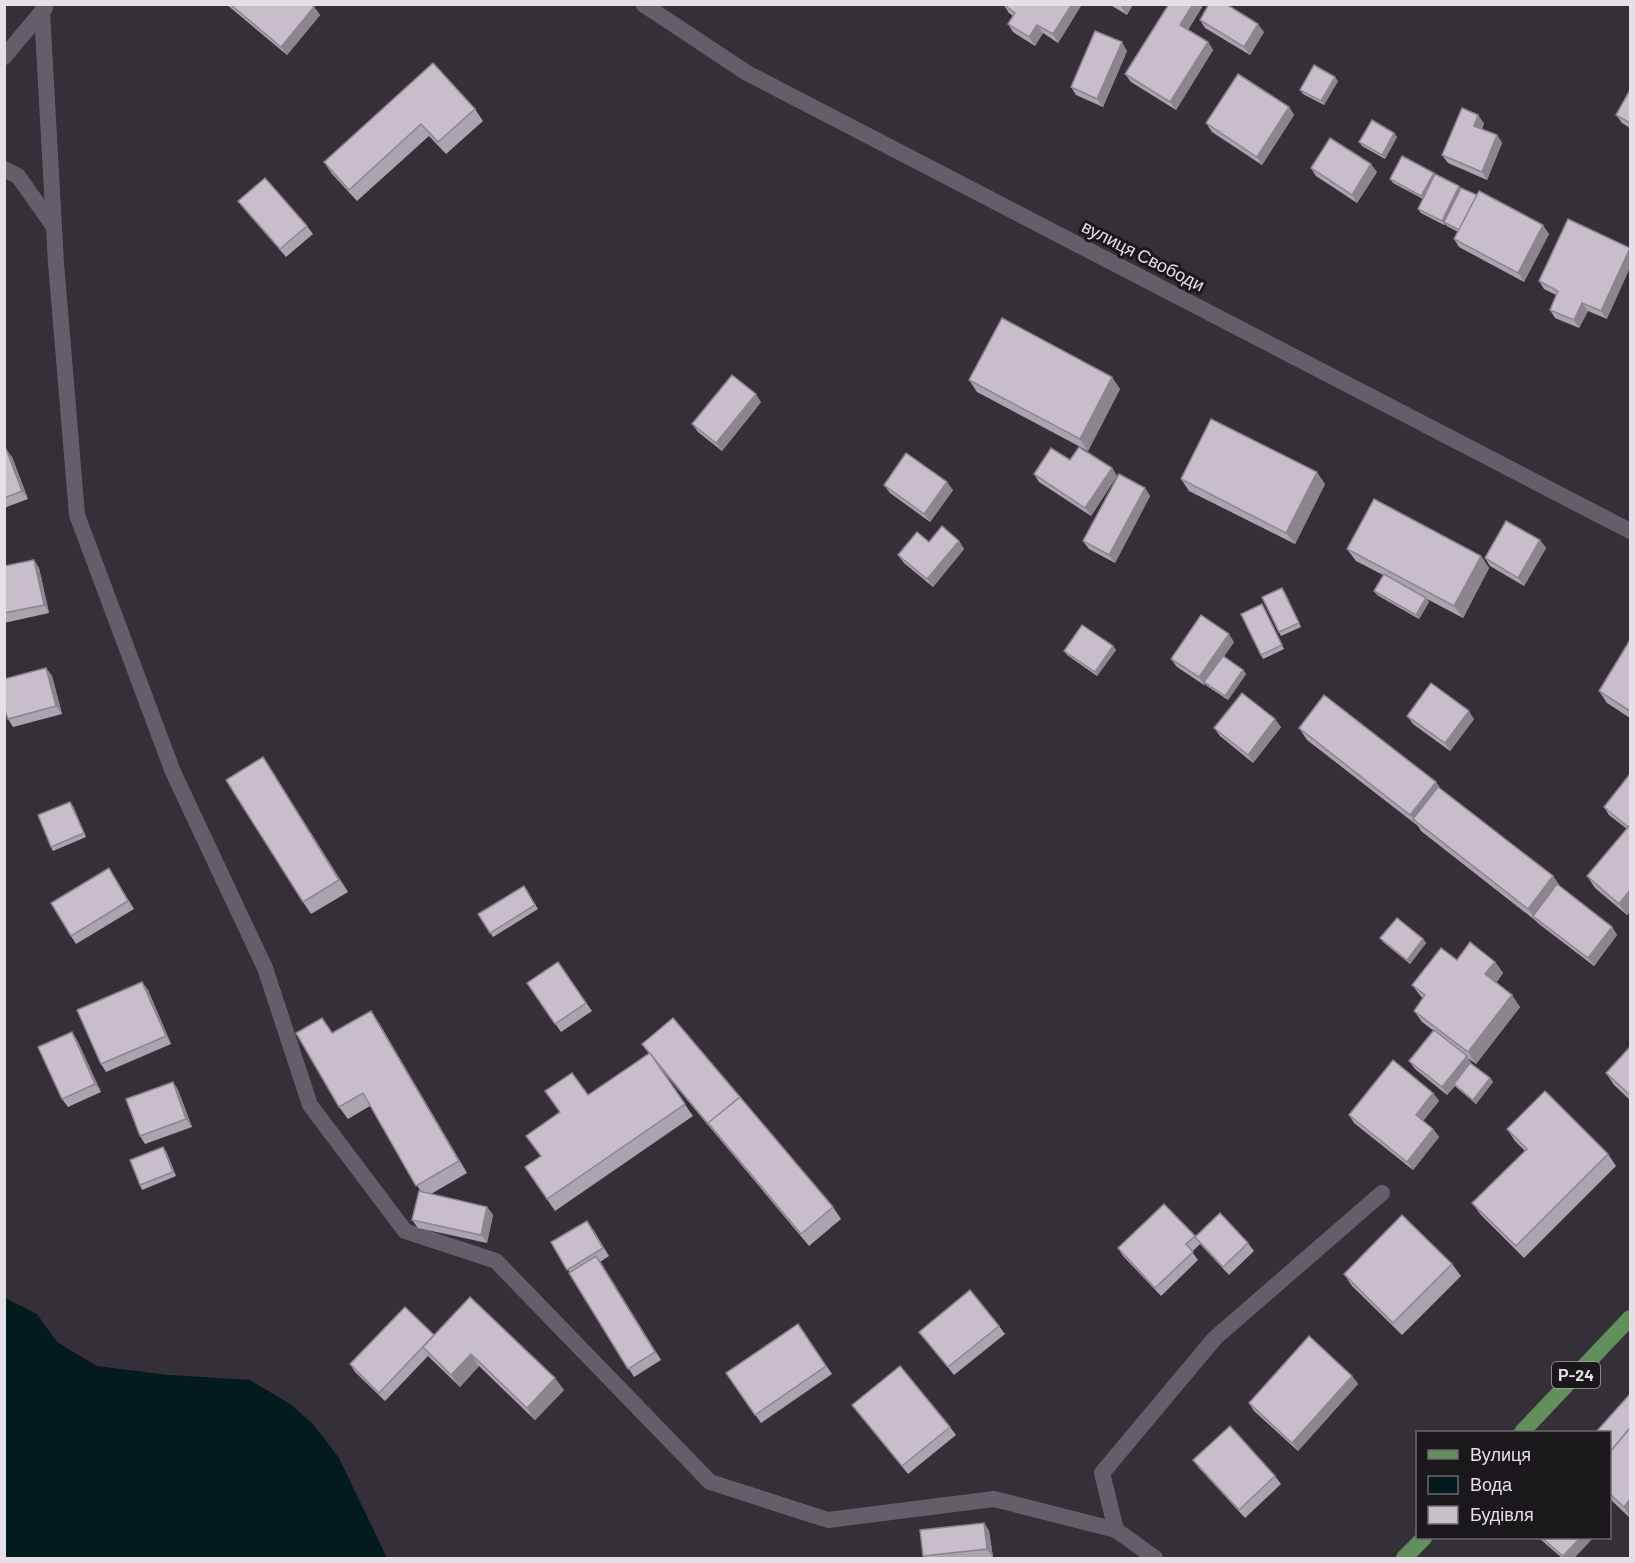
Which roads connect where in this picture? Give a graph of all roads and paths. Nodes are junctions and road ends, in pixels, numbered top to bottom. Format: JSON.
{"nodes":[{"id":1,"x":644,"y":4,"type":"edge"},
{"id":2,"x":45,"y":8,"type":"edge"},
{"id":3,"x":4,"y":57,"type":"edge"},
{"id":4,"x":4,"y":169,"type":"edge"},
{"id":5,"x":54,"y":228,"type":"junction"},
{"id":6,"x":1630,"y":531,"type":"edge"},
{"id":7,"x":1382,"y":1193,"type":"dead end"},
{"id":8,"x":1630,"y":1318,"type":"edge"},
{"id":9,"x":1523,"y":1431,"type":"edge"},
{"id":10,"x":1116,"y":1530,"type":"junction"},
{"id":11,"x":1423,"y":1539,"type":"edge"},
{"id":12,"x":1155,"y":1558,"type":"edge"},
{"id":13,"x":1404,"y":1558,"type":"edge"}],
"edges":[{"from":1,"to":6,"type":"street","name":"вулиця Свободи"},
{"from":2,"to":3,"type":"street"},
{"from":2,"to":5,"type":"street"},
{"from":4,"to":5,"type":"street"},
{"from":5,"to":10,"type":"street"},
{"from":7,"to":10,"type":"street"},
{"from":8,"to":9,"type":"main road","number":"Р-24"},
{"from":10,"to":12,"type":"street"},
{"from":11,"to":13,"type":"main road"}]}
